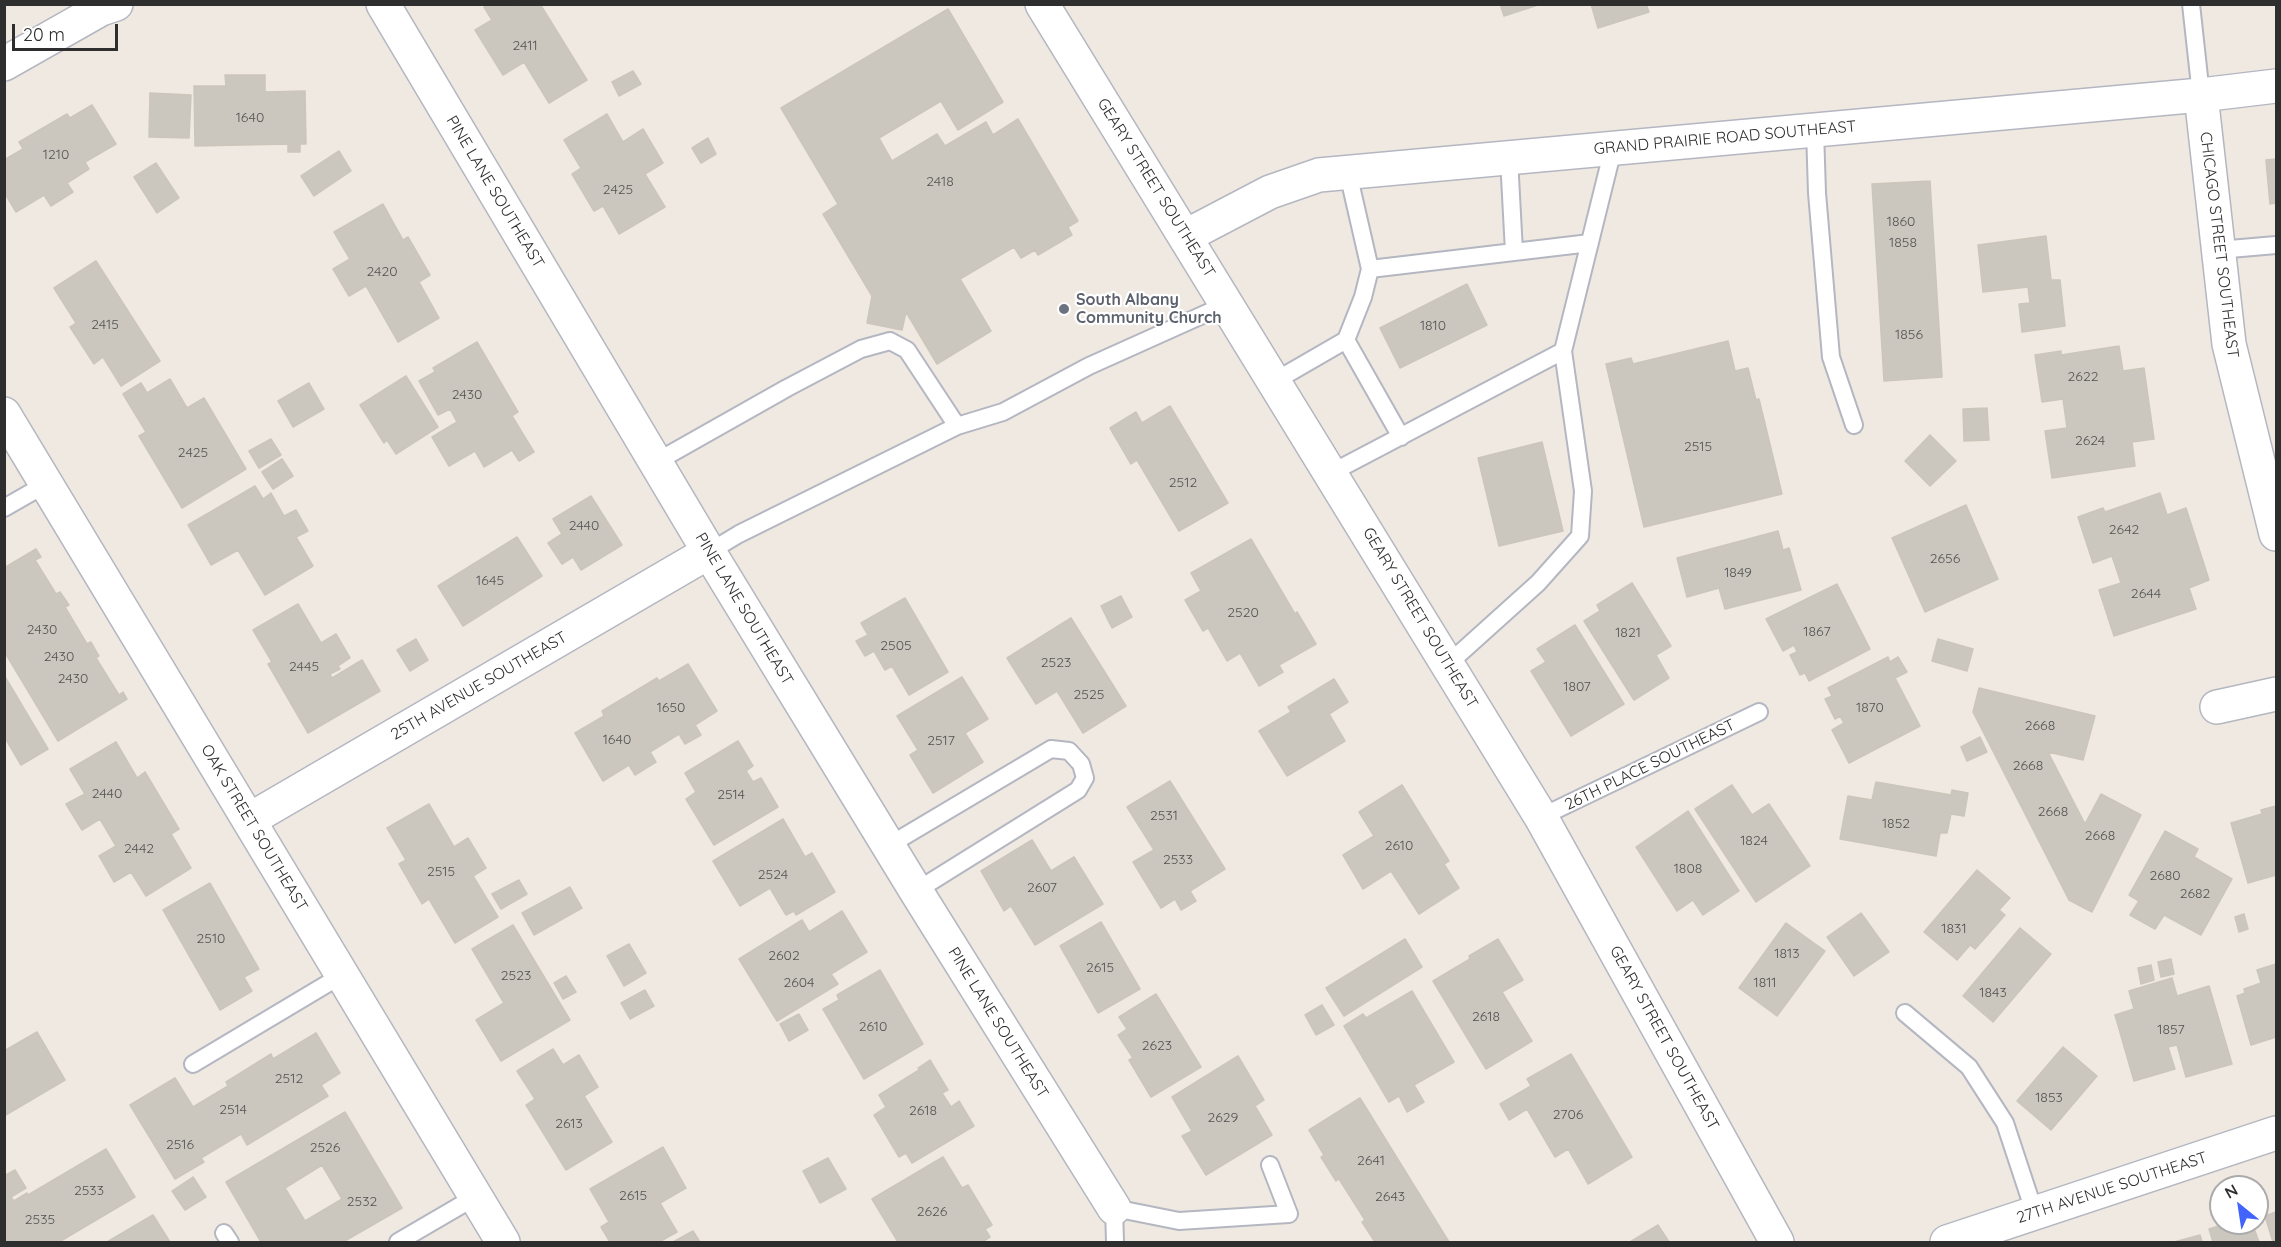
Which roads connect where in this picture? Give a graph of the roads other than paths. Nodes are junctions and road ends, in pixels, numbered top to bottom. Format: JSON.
{"nodes":[{"id":1,"x":116,"y":4,"type":"edge"},
{"id":2,"x":383,"y":4,"type":"edge"},
{"id":3,"x":1042,"y":4,"type":"edge"},
{"id":4,"x":2191,"y":4,"type":"edge"},
{"id":5,"x":4,"y":64,"type":"edge"},
{"id":6,"x":2277,"y":86,"type":"edge"},
{"id":7,"x":2201,"y":95,"type":"junction"},
{"id":8,"x":1815,"y":130,"type":"junction"},
{"id":9,"x":1613,"y":148,"type":"junction"},
{"id":10,"x":1509,"y":158,"type":"junction"},
{"id":11,"x":1348,"y":173,"type":"junction"},
{"id":12,"x":1186,"y":236,"type":"junction"},
{"id":13,"x":1590,"y":243,"type":"junction"},
{"id":14,"x":2277,"y":244,"type":"edge"},
{"id":15,"x":2218,"y":250,"type":"junction"},
{"id":16,"x":1515,"y":252,"type":"junction"},
{"id":17,"x":1370,"y":269,"type":"junction"},
{"id":18,"x":1227,"y":304,"type":"junction"},
{"id":19,"x":1346,"y":340,"type":"junction"},
{"id":20,"x":1563,"y":351,"type":"junction"},
{"id":21,"x":1275,"y":381,"type":"junction"},
{"id":22,"x":4,"y":414,"type":"edge"},
{"id":23,"x":1854,"y":425,"type":"dead end"},
{"id":24,"x":957,"y":426,"type":"junction"},
{"id":25,"x":1401,"y":437,"type":"junction"},
{"id":26,"x":656,"y":462,"type":"junction"},
{"id":27,"x":1331,"y":473,"type":"junction"},
{"id":28,"x":46,"y":484,"type":"junction"},
{"id":29,"x":4,"y":508,"type":"edge"},
{"id":30,"x":2277,"y":534,"type":"edge"},
{"id":31,"x":709,"y":552,"type":"junction"},
{"id":32,"x":1448,"y":664,"type":"junction"},
{"id":33,"x":2277,"y":694,"type":"edge"},
{"id":34,"x":2217,"y":707,"type":"dead end"},
{"id":35,"x":1759,"y":712,"type":"dead end"},
{"id":36,"x":1541,"y":817,"type":"junction"},
{"id":37,"x":249,"y":820,"type":"junction"},
{"id":38,"x":888,"y":846,"type":"junction"},
{"id":39,"x":916,"y":891,"type":"junction"},
{"id":40,"x":342,"y":975,"type":"junction"},
{"id":41,"x":1905,"y":1013,"type":"dead end"},
{"id":42,"x":193,"y":1064,"type":"dead end"},
{"id":43,"x":2277,"y":1133,"type":"edge"},
{"id":44,"x":1270,"y":1165,"type":"dead end"},
{"id":45,"x":476,"y":1197,"type":"junction"},
{"id":46,"x":1114,"y":1208,"type":"junction"},
{"id":47,"x":2035,"y":1214,"type":"junction"},
{"id":48,"x":398,"y":1242,"type":"edge"},
{"id":49,"x":503,"y":1242,"type":"edge"},
{"id":50,"x":1115,"y":1242,"type":"edge"},
{"id":51,"x":1777,"y":1242,"type":"edge"},
{"id":52,"x":1947,"y":1242,"type":"edge"}],
"edges":[{"from":1,"to":5,"type":"street"},
{"from":2,"to":26,"type":"street","name":"PINE LANE SOUTHEAST"},
{"from":3,"to":12,"type":"street","name":"GEARY STREET SOUTHEAST"},
{"from":4,"to":7,"type":"lane"},
{"from":6,"to":7,"type":"street","name":"GRAND PRAIRIE ROAD SOUTHEAST"},
{"from":7,"to":8,"type":"street","name":"GRAND PRAIRIE ROAD SOUTHEAST"},
{"from":7,"to":15,"type":"street","name":"CHICAGO STREET SOUTHEAST"},
{"from":8,"to":9,"type":"street","name":"GRAND PRAIRIE ROAD SOUTHEAST"},
{"from":8,"to":23,"type":"lane"},
{"from":9,"to":10,"type":"street","name":"GRAND PRAIRIE ROAD SOUTHEAST"},
{"from":9,"to":13,"type":"lane"},
{"from":10,"to":11,"type":"street","name":"GRAND PRAIRIE ROAD SOUTHEAST"},
{"from":10,"to":16,"type":"lane"},
{"from":11,"to":12,"type":"street","name":"GRAND PRAIRIE ROAD SOUTHEAST"},
{"from":11,"to":17,"type":"lane"},
{"from":12,"to":18,"type":"street","name":"GEARY STREET SOUTHEAST"},
{"from":13,"to":16,"type":"lane"},
{"from":13,"to":20,"type":"lane"},
{"from":14,"to":15,"type":"lane"},
{"from":15,"to":30,"type":"street","name":"CHICAGO STREET SOUTHEAST"},
{"from":16,"to":17,"type":"lane"},
{"from":17,"to":19,"type":"lane"},
{"from":18,"to":21,"type":"street","name":"GEARY STREET SOUTHEAST"},
{"from":18,"to":24,"type":"lane"},
{"from":19,"to":21,"type":"lane"},
{"from":19,"to":25,"type":"lane"},
{"from":20,"to":25,"type":"lane"},
{"from":20,"to":32,"type":"lane"},
{"from":21,"to":27,"type":"street","name":"GEARY STREET SOUTHEAST"},
{"from":22,"to":28,"type":"street","name":"OAK STREET SOUTHEAST"},
{"from":24,"to":26,"type":"lane"},
{"from":24,"to":31,"type":"lane"},
{"from":25,"to":27,"type":"lane"},
{"from":26,"to":31,"type":"street","name":"PINE LANE SOUTHEAST"},
{"from":27,"to":32,"type":"street","name":"GEARY STREET SOUTHEAST"},
{"from":28,"to":29,"type":"lane"},
{"from":28,"to":37,"type":"street","name":"OAK STREET SOUTHEAST"},
{"from":31,"to":37,"type":"street","name":"25TH AVENUE SOUTHEAST"},
{"from":31,"to":38,"type":"street","name":"PINE LANE SOUTHEAST"},
{"from":32,"to":36,"type":"street","name":"GEARY STREET SOUTHEAST"},
{"from":33,"to":34,"type":"street"},
{"from":35,"to":36,"type":"lane","name":"26TH PLACE SOUTHEAST"},
{"from":36,"to":51,"type":"street","name":"GEARY STREET SOUTHEAST"},
{"from":37,"to":40,"type":"street","name":"OAK STREET SOUTHEAST"},
{"from":38,"to":39,"type":"street","name":"PINE LANE SOUTHEAST"},
{"from":38,"to":39,"type":"lane"},
{"from":39,"to":46,"type":"street","name":"PINE LANE SOUTHEAST"},
{"from":40,"to":42,"type":"lane"},
{"from":40,"to":45,"type":"street","name":"OAK STREET SOUTHEAST"},
{"from":41,"to":47,"type":"lane"},
{"from":43,"to":47,"type":"street","name":"27TH AVENUE SOUTHEAST"},
{"from":44,"to":46,"type":"lane"},
{"from":45,"to":48,"type":"lane"},
{"from":45,"to":49,"type":"street","name":"OAK STREET SOUTHEAST"},
{"from":46,"to":50,"type":"lane"},
{"from":47,"to":52,"type":"street","name":"27TH AVENUE SOUTHEAST"}]}
